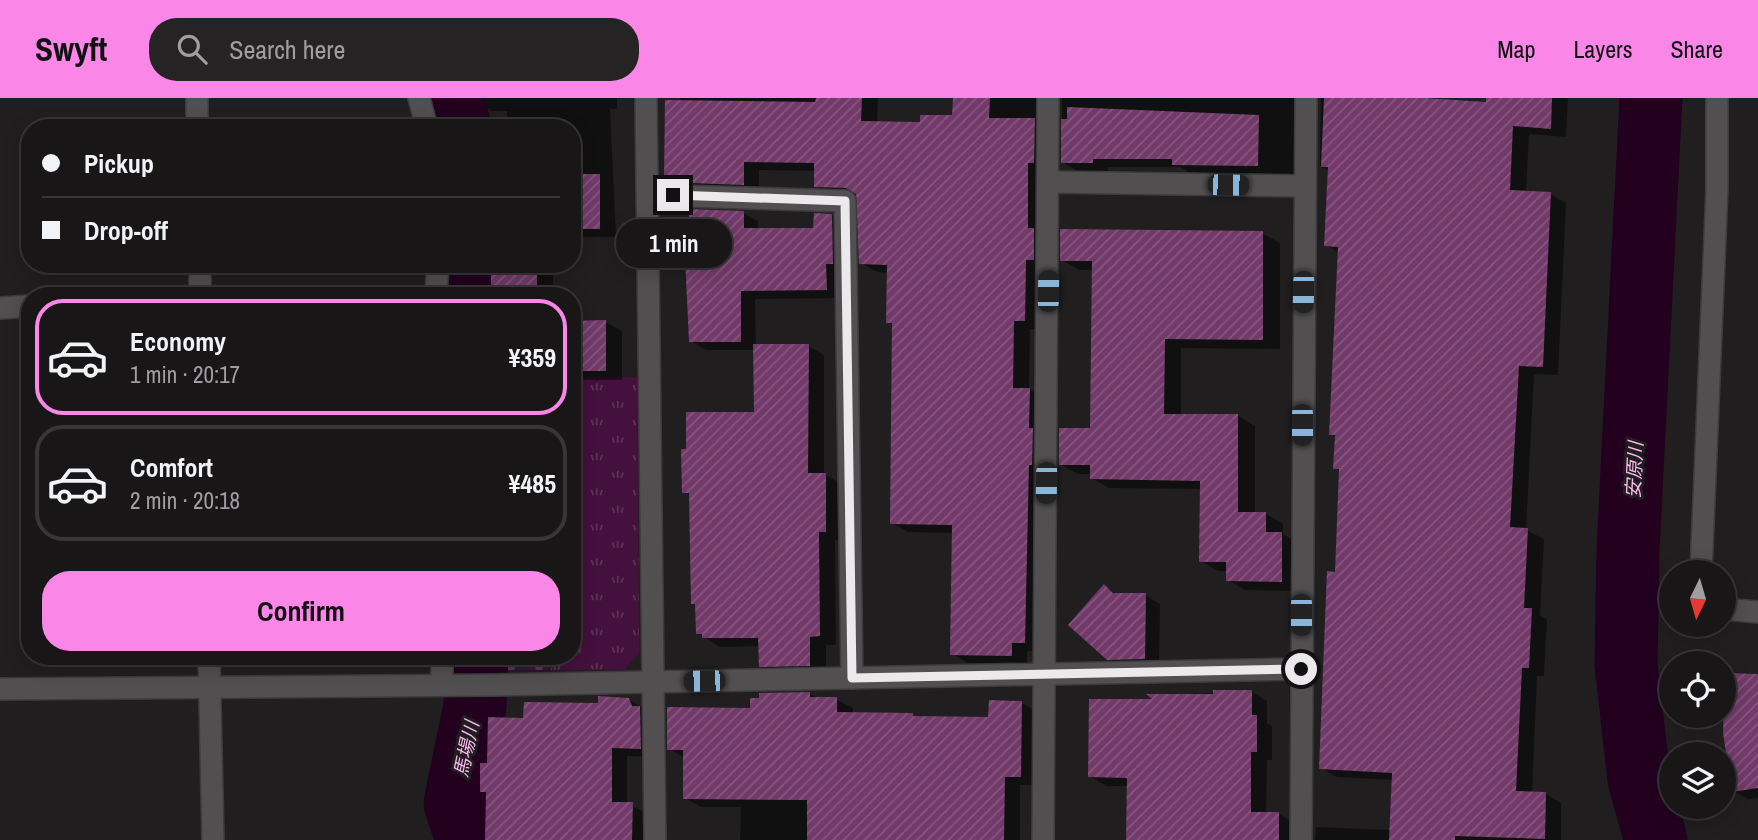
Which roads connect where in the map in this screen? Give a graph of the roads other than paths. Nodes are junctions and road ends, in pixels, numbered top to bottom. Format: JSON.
{"nodes":[{"id":1,"x":197,"y":98,"type":"edge"},
{"id":2,"x":419,"y":98,"type":"edge"},
{"id":3,"x":646,"y":98,"type":"edge"},
{"id":4,"x":1048,"y":98,"type":"edge"},
{"id":5,"x":1306,"y":98,"type":"edge"},
{"id":6,"x":1717,"y":98,"type":"edge"},
{"id":7,"x":197,"y":119,"type":"edge"},
{"id":8,"x":425,"y":119,"type":"edge"},
{"id":9,"x":1049,"y":182,"type":"junction"},
{"id":10,"x":1305,"y":186,"type":"junction"},
{"id":11,"x":649,"y":195,"type":"junction"},
{"id":12,"x":21,"y":307,"type":"edge"},
{"id":13,"x":0,"y":308,"type":"edge"},
{"id":14,"x":1702,"y":560,"type":"edge"},
{"id":15,"x":1736,"y":610,"type":"edge"},
{"id":16,"x":1758,"y":612,"type":"edge"},
{"id":17,"x":209,"y":665,"type":"edge"},
{"id":18,"x":444,"y":665,"type":"edge"},
{"id":19,"x":1301,"y":669,"type":"junction"},
{"id":20,"x":1044,"y":675,"type":"junction"},
{"id":21,"x":852,"y":678,"type":"junction"},
{"id":22,"x":655,"y":682,"type":"junction"},
{"id":23,"x":448,"y":683,"type":"junction"},
{"id":24,"x":209,"y":686,"type":"junction"},
{"id":25,"x":0,"y":689,"type":"edge"},
{"id":26,"x":213,"y":840,"type":"edge"},
{"id":27,"x":655,"y":840,"type":"edge"},
{"id":28,"x":1043,"y":840,"type":"edge"},
{"id":29,"x":1301,"y":840,"type":"edge"}],
"edges":[{"from":1,"to":7,"type":"street"},
{"from":2,"to":8,"type":"street"},
{"from":3,"to":11,"type":"street"},
{"from":4,"to":9,"type":"street"},
{"from":5,"to":10,"type":"street"},
{"from":6,"to":14,"type":"street"},
{"from":9,"to":10,"type":"street"},
{"from":9,"to":20,"type":"street"},
{"from":10,"to":19,"type":"street"},
{"from":11,"to":21,"type":"street"},
{"from":11,"to":22,"type":"street"},
{"from":12,"to":13,"type":"street"},
{"from":15,"to":16,"type":"street"},
{"from":17,"to":24,"type":"street"},
{"from":18,"to":23,"type":"street"},
{"from":19,"to":20,"type":"street"},
{"from":19,"to":29,"type":"street"},
{"from":20,"to":21,"type":"street"},
{"from":20,"to":28,"type":"street"},
{"from":21,"to":22,"type":"street"},
{"from":22,"to":23,"type":"street"},
{"from":22,"to":27,"type":"street"},
{"from":23,"to":24,"type":"street"},
{"from":24,"to":25,"type":"street"},
{"from":24,"to":26,"type":"street"}]}
